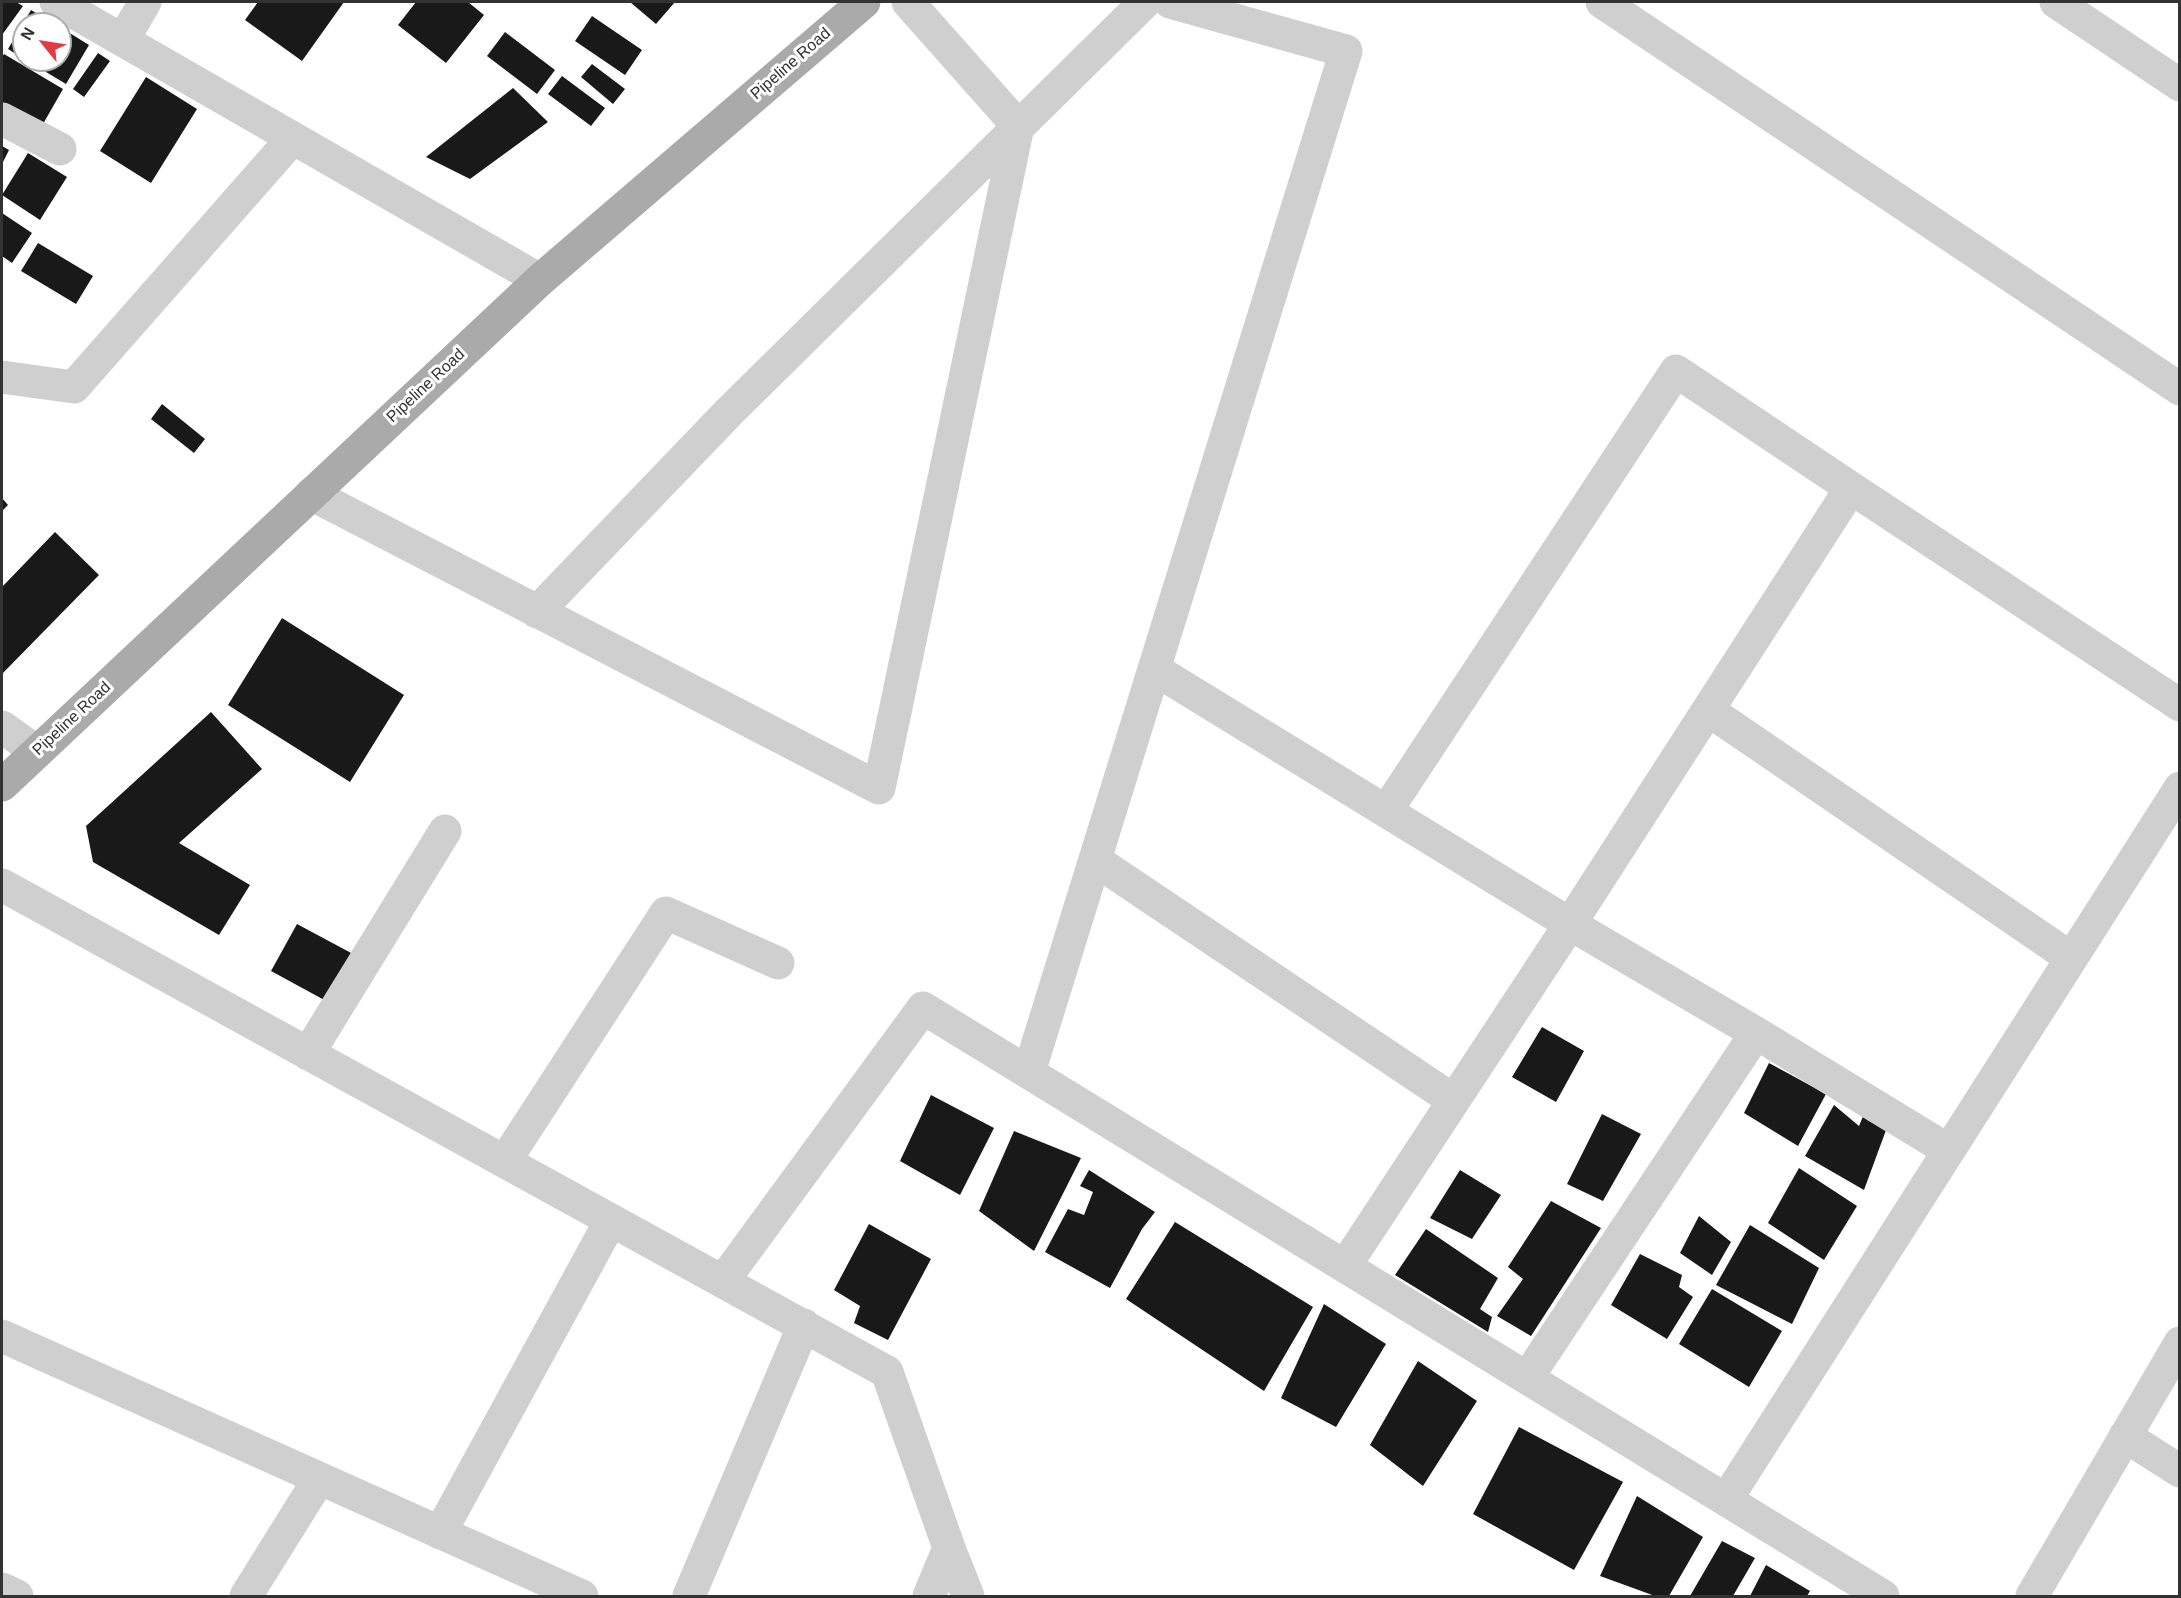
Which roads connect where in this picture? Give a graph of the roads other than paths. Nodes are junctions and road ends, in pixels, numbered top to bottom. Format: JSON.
{"nodes":[{"id":1,"x":56,"y":2,"type":"edge"},
{"id":2,"x":145,"y":2,"type":"edge"},
{"id":3,"x":864,"y":2,"type":"edge"},
{"id":4,"x":908,"y":2,"type":"edge"},
{"id":5,"x":1145,"y":2,"type":"edge"},
{"id":6,"x":1170,"y":2,"type":"edge"},
{"id":7,"x":1602,"y":2,"type":"edge"},
{"id":8,"x":2056,"y":2,"type":"edge"},
{"id":9,"x":123,"y":40,"type":"junction"},
{"id":10,"x":2180,"y":86,"type":"edge"},
{"id":11,"x":2,"y":119,"type":"edge"},
{"id":12,"x":1018,"y":126,"type":"junction"},
{"id":13,"x":293,"y":138,"type":"junction"},
{"id":14,"x":60,"y":149,"type":"dead end"},
{"id":15,"x":540,"y":280,"type":"junction"},
{"id":16,"x":2,"y":377,"type":"edge"},
{"id":17,"x":2180,"y":389,"type":"edge"},
{"id":18,"x":1851,"y":488,"type":"junction"},
{"id":19,"x":311,"y":494,"type":"junction"},
{"id":20,"x":537,"y":612,"type":"junction"},
{"id":21,"x":1154,"y":669,"type":"junction"},
{"id":22,"x":2180,"y":705,"type":"edge"},
{"id":23,"x":1708,"y":710,"type":"junction"},
{"id":24,"x":2,"y":727,"type":"edge"},
{"id":25,"x":37,"y":752,"type":"junction"},
{"id":26,"x":2,"y":785,"type":"edge"},
{"id":27,"x":2180,"y":788,"type":"edge"},
{"id":28,"x":1387,"y":810,"type":"junction"},
{"id":29,"x":445,"y":831,"type":"dead end"},
{"id":30,"x":1095,"y":860,"type":"junction"},
{"id":31,"x":2,"y":885,"type":"edge"},
{"id":32,"x":1570,"y":924,"type":"junction"},
{"id":33,"x":2071,"y":958,"type":"junction"},
{"id":34,"x":778,"y":963,"type":"dead end"},
{"id":35,"x":1756,"y":1033,"type":"junction"},
{"id":36,"x":309,"y":1054,"type":"junction"},
{"id":37,"x":1029,"y":1072,"type":"junction"},
{"id":38,"x":1453,"y":1101,"type":"junction"},
{"id":39,"x":1948,"y":1150,"type":"junction"},
{"id":40,"x":505,"y":1161,"type":"junction"},
{"id":41,"x":611,"y":1220,"type":"junction"},
{"id":42,"x":1345,"y":1266,"type":"junction"},
{"id":43,"x":723,"y":1281,"type":"junction"},
{"id":44,"x":804,"y":1325,"type":"junction"},
{"id":45,"x":2,"y":1336,"type":"edge"},
{"id":46,"x":2180,"y":1343,"type":"edge"},
{"id":47,"x":1527,"y":1378,"type":"junction"},
{"id":48,"x":2125,"y":1436,"type":"junction"},
{"id":49,"x":2180,"y":1471,"type":"edge"},
{"id":50,"x":319,"y":1479,"type":"junction"},
{"id":51,"x":1726,"y":1500,"type":"junction"},
{"id":52,"x":440,"y":1533,"type":"junction"},
{"id":53,"x":949,"y":1548,"type":"junction"},
{"id":54,"x":2,"y":1589,"type":"edge"},
{"id":55,"x":17,"y":1596,"type":"edge"},
{"id":56,"x":246,"y":1596,"type":"edge"},
{"id":57,"x":582,"y":1596,"type":"edge"},
{"id":58,"x":689,"y":1596,"type":"edge"},
{"id":59,"x":929,"y":1596,"type":"edge"},
{"id":60,"x":968,"y":1596,"type":"edge"},
{"id":61,"x":1883,"y":1596,"type":"edge"},
{"id":62,"x":2032,"y":1596,"type":"edge"}],
"edges":[{"from":1,"to":9,"type":"street"},
{"from":2,"to":9,"type":"street"},
{"from":3,"to":15,"type":"main road","name":"Pipeline Road"},
{"from":4,"to":12,"type":"street"},
{"from":5,"to":12,"type":"street"},
{"from":6,"to":21,"type":"street"},
{"from":7,"to":17,"type":"street"},
{"from":8,"to":10,"type":"street"},
{"from":9,"to":13,"type":"street"},
{"from":11,"to":14,"type":"street"},
{"from":12,"to":20,"type":"street"},
{"from":12,"to":20,"type":"street"},
{"from":13,"to":15,"type":"street"},
{"from":13,"to":16,"type":"street"},
{"from":15,"to":19,"type":"main road","name":"Pipeline Road"},
{"from":18,"to":22,"type":"street"},
{"from":18,"to":23,"type":"street"},
{"from":18,"to":28,"type":"street"},
{"from":19,"to":20,"type":"street"},
{"from":19,"to":25,"type":"main road","name":"Pipeline Road"},
{"from":21,"to":28,"type":"street"},
{"from":21,"to":30,"type":"street"},
{"from":23,"to":32,"type":"street"},
{"from":23,"to":33,"type":"street"},
{"from":24,"to":25,"type":"street"},
{"from":25,"to":26,"type":"main road","name":"Pipeline Road"},
{"from":27,"to":33,"type":"street"},
{"from":28,"to":32,"type":"street"},
{"from":29,"to":36,"type":"street"},
{"from":30,"to":37,"type":"street"},
{"from":30,"to":38,"type":"street"},
{"from":31,"to":36,"type":"street"},
{"from":32,"to":35,"type":"street"},
{"from":32,"to":38,"type":"street"},
{"from":33,"to":39,"type":"street"},
{"from":34,"to":40,"type":"street"},
{"from":35,"to":39,"type":"street"},
{"from":35,"to":47,"type":"street"},
{"from":36,"to":40,"type":"street"},
{"from":37,"to":42,"type":"street"},
{"from":37,"to":43,"type":"street"},
{"from":38,"to":42,"type":"street"},
{"from":39,"to":51,"type":"street"},
{"from":40,"to":41,"type":"street"},
{"from":41,"to":43,"type":"street"},
{"from":41,"to":52,"type":"street"},
{"from":42,"to":47,"type":"street"},
{"from":43,"to":44,"type":"street"},
{"from":44,"to":53,"type":"street"},
{"from":44,"to":58,"type":"street"},
{"from":45,"to":50,"type":"street"},
{"from":46,"to":48,"type":"street"},
{"from":47,"to":51,"type":"street"},
{"from":48,"to":49,"type":"street"},
{"from":48,"to":62,"type":"street"},
{"from":50,"to":52,"type":"street"},
{"from":50,"to":56,"type":"street"},
{"from":51,"to":61,"type":"street"},
{"from":52,"to":57,"type":"street"},
{"from":53,"to":59,"type":"street"},
{"from":53,"to":60,"type":"street"},
{"from":54,"to":55,"type":"street"}]}
